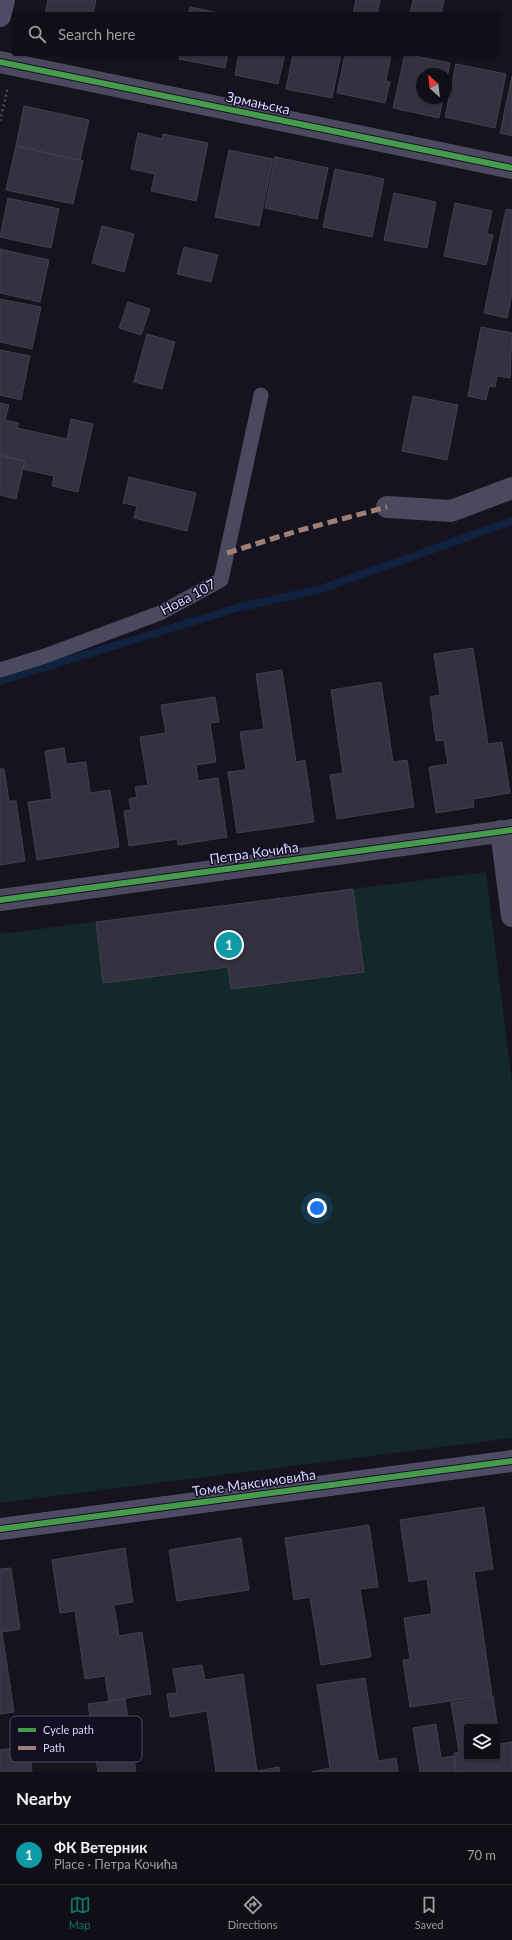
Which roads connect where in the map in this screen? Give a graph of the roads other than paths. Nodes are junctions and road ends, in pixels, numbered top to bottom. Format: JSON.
{"nodes":[{"id":1,"x":4,"y":0,"type":"edge"},
{"id":2,"x":0,"y":16,"type":"edge"},
{"id":3,"x":0,"y":62,"type":"edge"},
{"id":4,"x":512,"y":168,"type":"edge"},
{"id":5,"x":261,"y":394,"type":"dead end"},
{"id":6,"x":512,"y":488,"type":"edge"},
{"id":7,"x":387,"y":507,"type":"dead end"},
{"id":8,"x":0,"y":670,"type":"edge"},
{"id":9,"x":506,"y":831,"type":"edge"},
{"id":10,"x":0,"y":900,"type":"edge"},
{"id":11,"x":512,"y":916,"type":"edge"},
{"id":12,"x":512,"y":1461,"type":"edge"},
{"id":13,"x":0,"y":1529,"type":"edge"}],
"edges":[{"from":1,"to":2,"type":"street"},
{"from":3,"to":4,"type":"street","name":"Зрмањска"},
{"from":5,"to":8,"type":"lane","name":"Нова 107"},
{"from":6,"to":7,"type":"street"},
{"from":9,"to":10,"type":"street","name":"Петра Кочића"},
{"from":9,"to":11,"type":"street"},
{"from":12,"to":13,"type":"street","name":"Томе Максимовића"}]}
